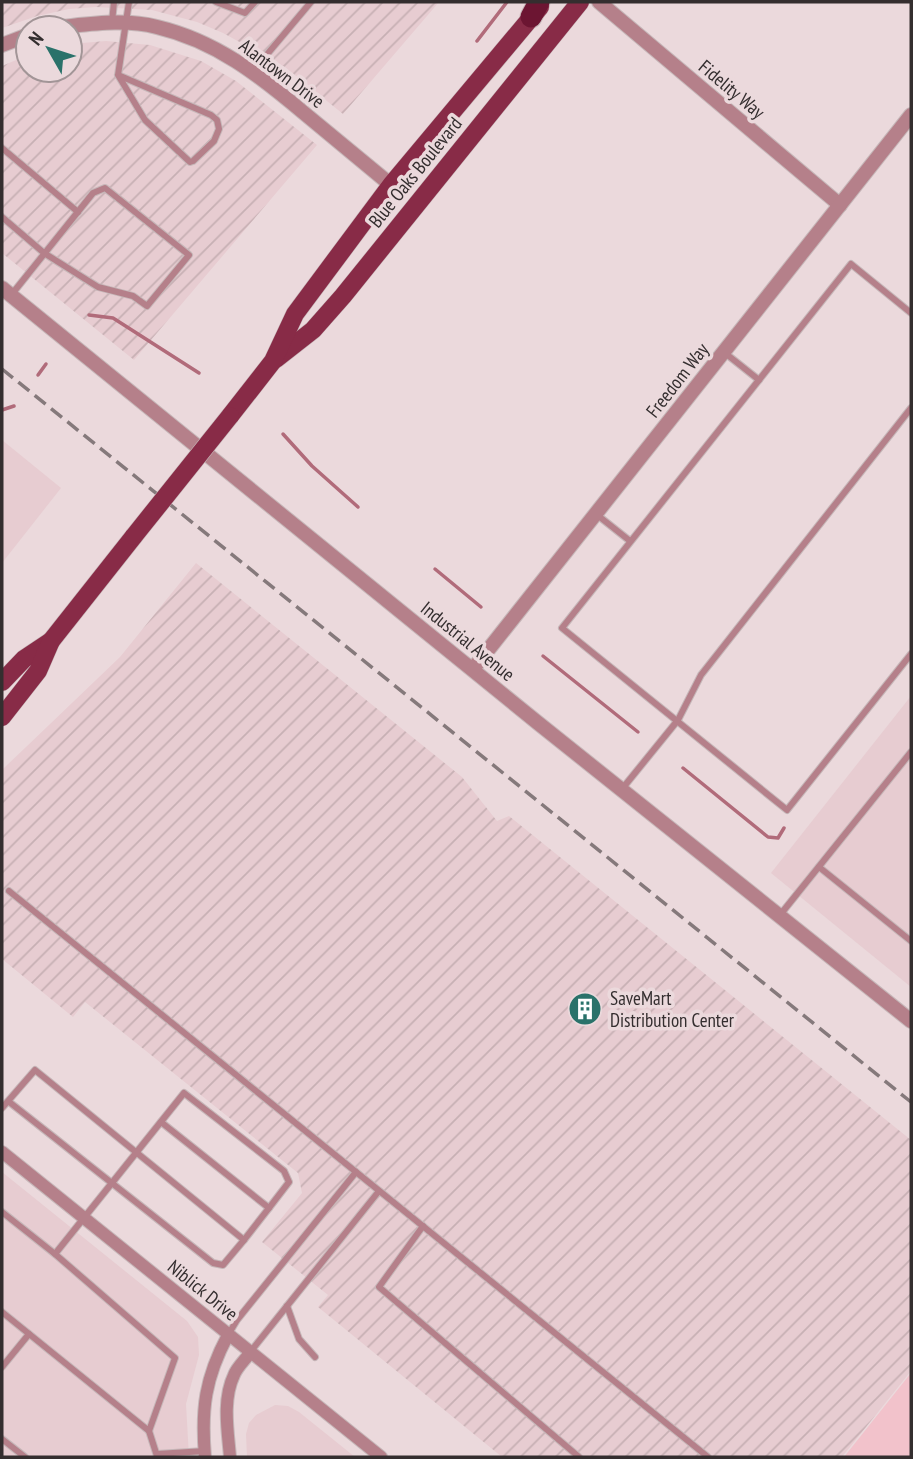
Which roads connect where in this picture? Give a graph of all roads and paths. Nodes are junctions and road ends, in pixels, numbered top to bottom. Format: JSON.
{"nodes":[{"id":1,"x":114,"y":2,"type":"edge"},
{"id":2,"x":129,"y":2,"type":"edge"},
{"id":3,"x":216,"y":2,"type":"edge"},
{"id":4,"x":255,"y":2,"type":"edge"},
{"id":5,"x":311,"y":2,"type":"edge"},
{"id":6,"x":580,"y":2,"type":"edge"},
{"id":7,"x":599,"y":2,"type":"edge"},
{"id":8,"x":538,"y":7,"type":"edge"},
{"id":9,"x":119,"y":22,"type":"junction"},
{"id":10,"x":84,"y":25,"type":"edge"},
{"id":11,"x":253,"y":71,"type":"junction"},
{"id":12,"x":118,"y":75,"type":"junction"},
{"id":13,"x":911,"y":115,"type":"edge"},
{"id":14,"x":2,"y":148,"type":"edge"},
{"id":15,"x":391,"y":185,"type":"junction"},
{"id":16,"x":840,"y":205,"type":"junction"},
{"id":17,"x":78,"y":212,"type":"junction"},
{"id":18,"x":2,"y":218,"type":"edge"},
{"id":19,"x":44,"y":253,"type":"junction"},
{"id":20,"x":6,"y":292,"type":"edge"},
{"id":21,"x":911,"y":313,"type":"edge"},
{"id":22,"x":724,"y":352,"type":"junction"},
{"id":23,"x":273,"y":361,"type":"junction"},
{"id":24,"x":759,"y":380,"type":"junction"},
{"id":25,"x":911,"y":408,"type":"edge"},
{"id":26,"x":596,"y":514,"type":"junction"},
{"id":27,"x":630,"y":541,"type":"junction"},
{"id":28,"x":51,"y":641,"type":"junction"},
{"id":29,"x":911,"y":654,"type":"edge"},
{"id":30,"x":473,"y":669,"type":"junction"},
{"id":31,"x":2,"y":682,"type":"edge"},
{"id":32,"x":2,"y":717,"type":"edge"},
{"id":33,"x":678,"y":720,"type":"junction"},
{"id":34,"x":911,"y":752,"type":"edge"},
{"id":35,"x":622,"y":789,"type":"junction"},
{"id":36,"x":818,"y":867,"type":"junction"},
{"id":37,"x":9,"y":891,"type":"dead end"},
{"id":38,"x":779,"y":915,"type":"junction"},
{"id":39,"x":911,"y":942,"type":"edge"},
{"id":40,"x":911,"y":1021,"type":"edge"},
{"id":41,"x":8,"y":1101,"type":"junction"},
{"id":42,"x":2,"y":1108,"type":"edge"},
{"id":43,"x":161,"y":1122,"type":"junction"},
{"id":44,"x":2,"y":1152,"type":"edge"},
{"id":45,"x":136,"y":1153,"type":"junction"},
{"id":46,"x":356,"y":1172,"type":"junction"},
{"id":47,"x":113,"y":1182,"type":"junction"},
{"id":48,"x":379,"y":1191,"type":"junction"},
{"id":49,"x":269,"y":1208,"type":"junction"},
{"id":50,"x":2,"y":1212,"type":"edge"},
{"id":51,"x":83,"y":1218,"type":"junction"},
{"id":52,"x":422,"y":1226,"type":"junction"},
{"id":53,"x":244,"y":1240,"type":"junction"},
{"id":54,"x":55,"y":1254,"type":"junction"},
{"id":55,"x":287,"y":1306,"type":"junction"},
{"id":56,"x":2,"y":1312,"type":"edge"},
{"id":57,"x":30,"y":1334,"type":"junction"},
{"id":58,"x":228,"y":1335,"type":"junction"},
{"id":59,"x":250,"y":1353,"type":"junction"},
{"id":60,"x":314,"y":1357,"type":"dead end"},
{"id":61,"x":2,"y":1367,"type":"edge"},
{"id":62,"x":149,"y":1431,"type":"junction"},
{"id":63,"x":2,"y":1439,"type":"edge"},
{"id":64,"x":205,"y":1454,"type":"edge"},
{"id":65,"x":157,"y":1456,"type":"edge"},
{"id":66,"x":25,"y":1457,"type":"edge"},
{"id":67,"x":230,"y":1457,"type":"edge"},
{"id":68,"x":380,"y":1457,"type":"edge"},
{"id":69,"x":579,"y":1457,"type":"edge"},
{"id":70,"x":708,"y":1457,"type":"edge"}],
"edges":[{"from":1,"to":9,"type":"lane"},
{"from":2,"to":9,"type":"lane"},
{"from":3,"to":4,"type":"lane"},
{"from":5,"to":11,"type":"lane"},
{"from":6,"to":23,"type":"main road","name":"Blue Oaks Boulevard"},
{"from":7,"to":16,"type":"street","name":"Fidelity Way"},
{"from":8,"to":15,"type":"main road","name":"Blue Oaks Boulevard"},
{"from":9,"to":10,"type":"street","name":"Alantown Drive"},
{"from":9,"to":11,"type":"street","name":"Alantown Drive"},
{"from":9,"to":12,"type":"lane"},
{"from":11,"to":15,"type":"street","name":"Alantown Drive"},
{"from":12,"to":12,"type":"lane"},
{"from":13,"to":16,"type":"street","name":"Freedom Way"},
{"from":14,"to":17,"type":"lane"},
{"from":15,"to":23,"type":"main road","name":"Blue Oaks Boulevard"},
{"from":16,"to":22,"type":"street","name":"Freedom Way"},
{"from":17,"to":19,"type":"lane"},
{"from":17,"to":19,"type":"lane"},
{"from":18,"to":19,"type":"lane"},
{"from":19,"to":20,"type":"lane"},
{"from":20,"to":30,"type":"street","name":"Industrial Avenue"},
{"from":21,"to":24,"type":"lane"},
{"from":22,"to":24,"type":"lane"},
{"from":22,"to":26,"type":"street","name":"Freedom Way"},
{"from":23,"to":28,"type":"main road","name":"Blue Oaks Boulevard","bridge":true},
{"from":24,"to":27,"type":"lane"},
{"from":25,"to":33,"type":"lane"},
{"from":26,"to":27,"type":"lane"},
{"from":26,"to":30,"type":"street","name":"Freedom Way"},
{"from":27,"to":33,"type":"lane"},
{"from":28,"to":31,"type":"main road","name":"Blue Oaks Boulevard"},
{"from":28,"to":32,"type":"main road","name":"Blue Oaks Boulevard"},
{"from":29,"to":33,"type":"lane"},
{"from":30,"to":35,"type":"street","name":"Industrial Avenue"},
{"from":33,"to":35,"type":"lane"},
{"from":34,"to":36,"type":"lane"},
{"from":35,"to":38,"type":"street","name":"Industrial Avenue"},
{"from":36,"to":38,"type":"lane"},
{"from":36,"to":39,"type":"lane"},
{"from":37,"to":46,"type":"lane"},
{"from":38,"to":40,"type":"street","name":"Industrial Avenue"},
{"from":41,"to":42,"type":"lane"},
{"from":41,"to":45,"type":"lane"},
{"from":41,"to":47,"type":"lane"},
{"from":43,"to":45,"type":"lane"},
{"from":43,"to":49,"type":"lane"},
{"from":43,"to":49,"type":"lane"},
{"from":44,"to":51,"type":"street","name":"Niblick Drive"},
{"from":45,"to":47,"type":"lane"},
{"from":45,"to":53,"type":"lane"},
{"from":46,"to":48,"type":"lane"},
{"from":46,"to":58,"type":"lane"},
{"from":47,"to":51,"type":"lane"},
{"from":47,"to":53,"type":"lane"},
{"from":48,"to":52,"type":"lane"},
{"from":48,"to":55,"type":"lane"},
{"from":49,"to":53,"type":"lane"},
{"from":50,"to":54,"type":"lane"},
{"from":51,"to":54,"type":"lane"},
{"from":51,"to":58,"type":"street","name":"Niblick Drive"},
{"from":52,"to":69,"type":"lane"},
{"from":52,"to":70,"type":"lane"},
{"from":54,"to":62,"type":"lane"},
{"from":55,"to":59,"type":"lane"},
{"from":55,"to":60,"type":"lane"},
{"from":56,"to":57,"type":"lane"},
{"from":57,"to":61,"type":"lane"},
{"from":57,"to":62,"type":"lane"},
{"from":58,"to":59,"type":"street","name":"Niblick Drive"},
{"from":58,"to":64,"type":"street"},
{"from":59,"to":67,"type":"street"},
{"from":59,"to":68,"type":"street","name":"Niblick Drive"},
{"from":62,"to":65,"type":"lane"},
{"from":63,"to":66,"type":"lane"},
{"from":64,"to":65,"type":"lane"}]}
